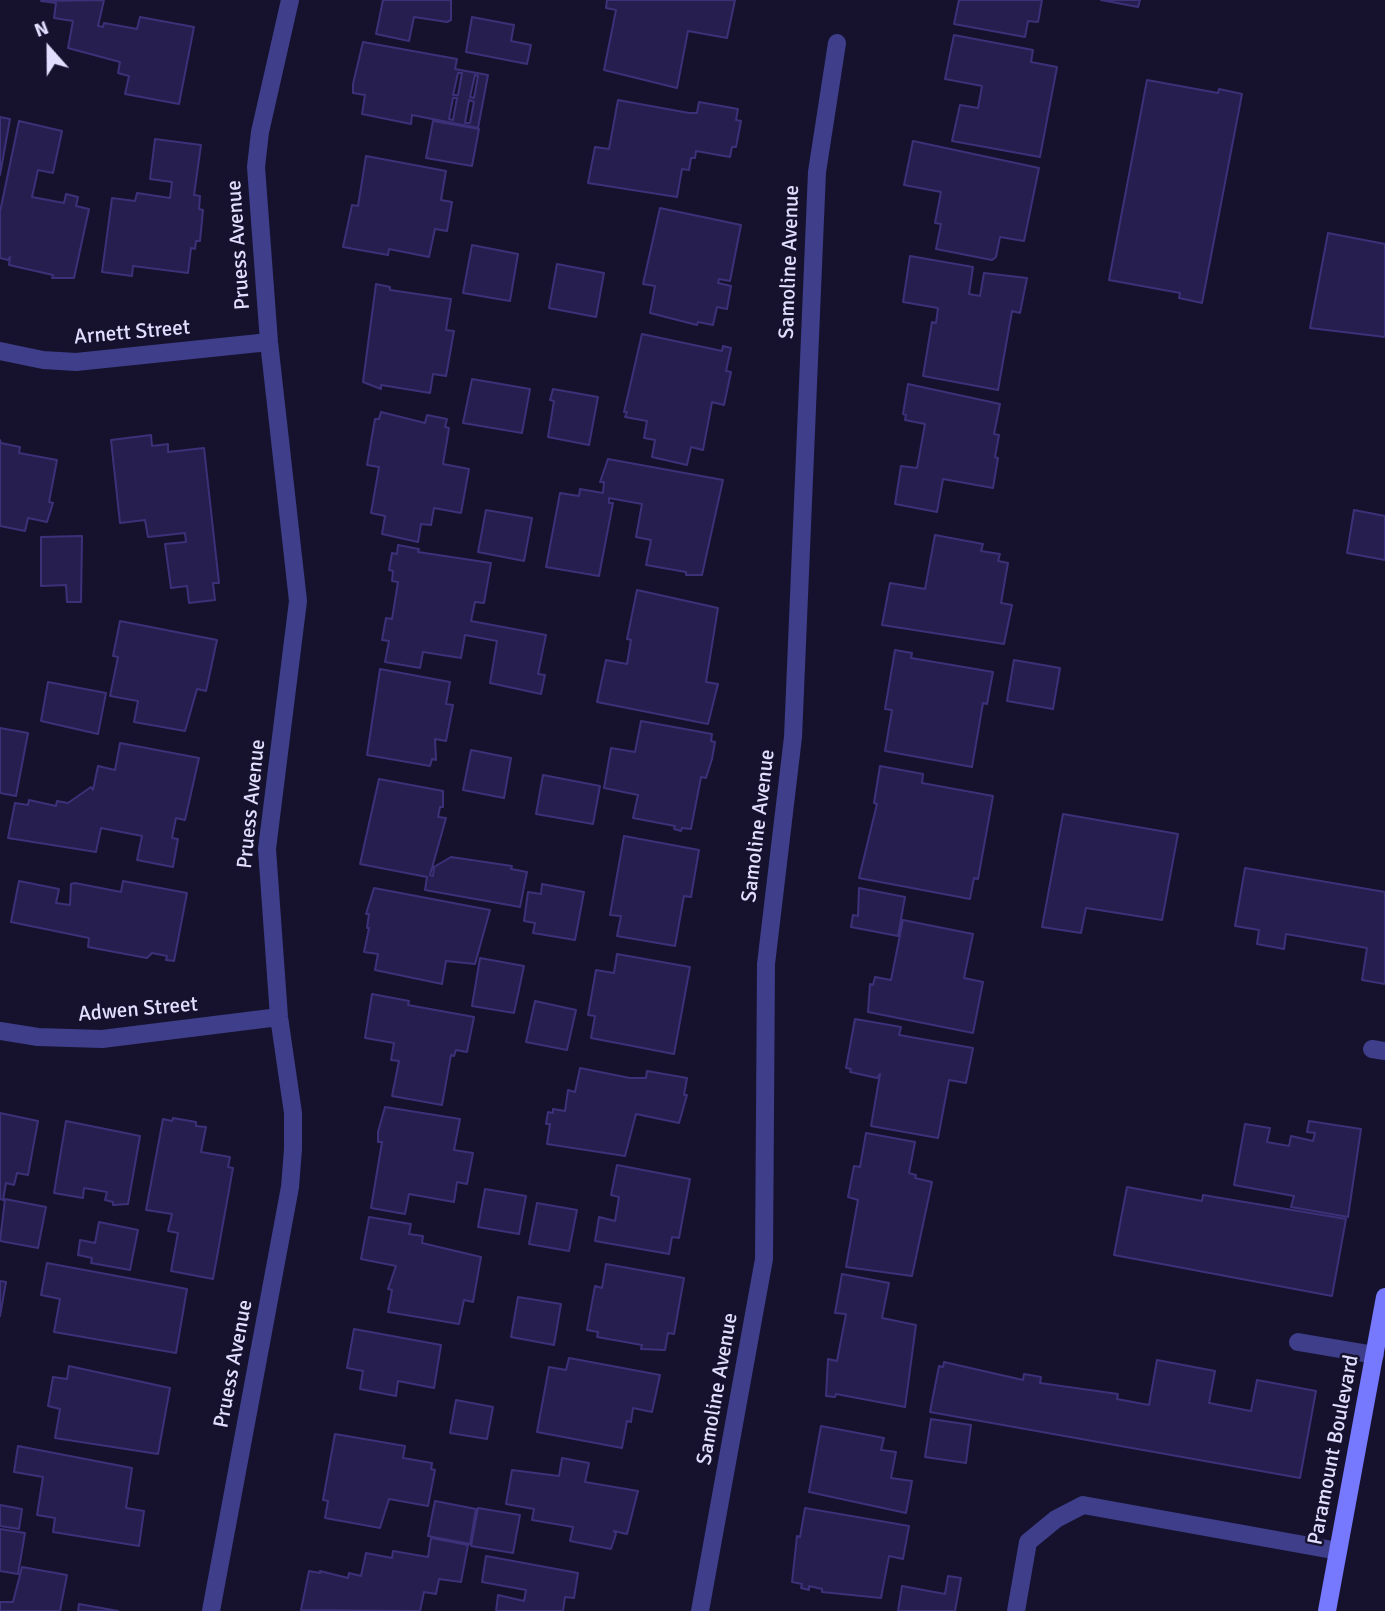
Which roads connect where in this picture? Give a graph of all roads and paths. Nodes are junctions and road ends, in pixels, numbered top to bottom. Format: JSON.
{"nodes":[{"id":1,"x":290,"y":0,"type":"edge"},
{"id":2,"x":837,"y":43,"type":"dead end"},
{"id":3,"x":269,"y":342,"type":"junction"},
{"id":4,"x":0,"y":351,"type":"edge"},
{"id":5,"x":279,"y":1017,"type":"junction"},
{"id":6,"x":0,"y":1031,"type":"edge"},
{"id":7,"x":1385,"y":1297,"type":"edge"},
{"id":8,"x":1298,"y":1342,"type":"dead end"},
{"id":9,"x":1380,"y":1358,"type":"edge"},
{"id":10,"x":1338,"y":1551,"type":"junction"},
{"id":11,"x":211,"y":1611,"type":"edge"},
{"id":12,"x":700,"y":1611,"type":"edge"},
{"id":13,"x":1016,"y":1611,"type":"edge"},
{"id":14,"x":1327,"y":1611,"type":"edge"}],
"edges":[{"from":1,"to":3,"type":"street","name":"Pruess Avenue"},
{"from":2,"to":12,"type":"street","name":"Samoline Avenue"},
{"from":3,"to":4,"type":"street","name":"Arnett Street"},
{"from":3,"to":5,"type":"street","name":"Pruess Avenue"},
{"from":5,"to":6,"type":"street","name":"Adwen Street"},
{"from":5,"to":11,"type":"street","name":"Pruess Avenue"},
{"from":7,"to":9,"type":"main road","name":"Paramount Boulevard"},
{"from":8,"to":9,"type":"street"},
{"from":9,"to":10,"type":"main road","name":"Paramount Boulevard"},
{"from":10,"to":13,"type":"street"},
{"from":10,"to":14,"type":"main road","name":"Paramount Boulevard"}]}
